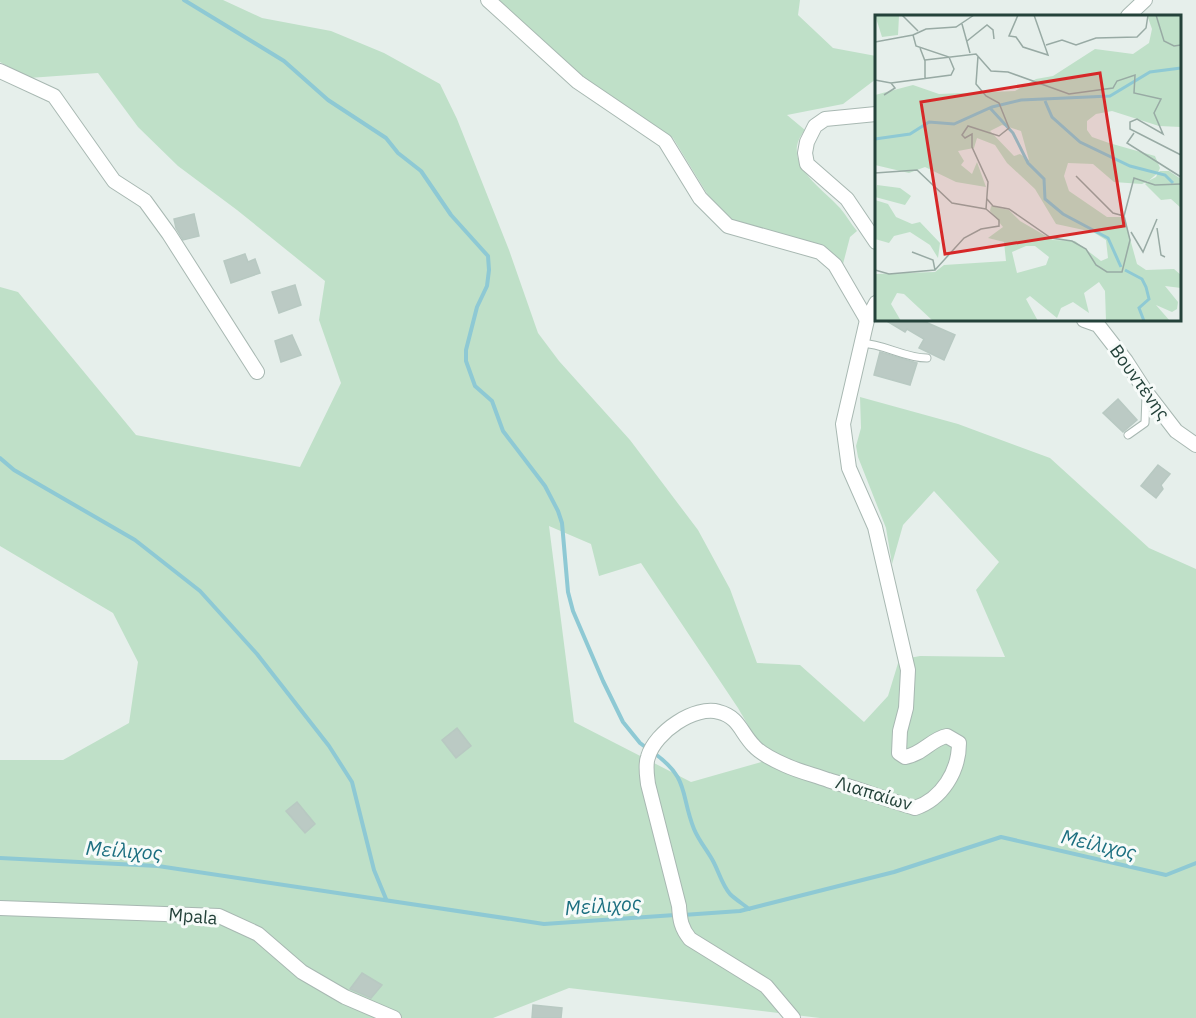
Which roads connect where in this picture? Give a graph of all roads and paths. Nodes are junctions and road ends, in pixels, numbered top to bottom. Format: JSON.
{"nodes":[{"id":1,"x":488,"y":0,"type":"edge"},
{"id":2,"x":1145,"y":0,"type":"edge"},
{"id":3,"x":1129,"y":15,"type":"edge"},
{"id":4,"x":0,"y":71,"type":"edge"},
{"id":5,"x":875,"y":114,"type":"edge"},
{"id":6,"x":875,"y":241,"type":"edge"},
{"id":7,"x":875,"y":305,"type":"edge"},
{"id":8,"x":867,"y":320,"type":"junction"},
{"id":9,"x":1087,"y":321,"type":"edge"},
{"id":10,"x":861,"y":343,"type":"junction"},
{"id":11,"x":927,"y":358,"type":"dead end"},
{"id":12,"x":257,"y":372,"type":"dead end"},
{"id":13,"x":1146,"y":393,"type":"junction"},
{"id":14,"x":1128,"y":435,"type":"dead end"},
{"id":15,"x":1196,"y":445,"type":"edge"},
{"id":16,"x":0,"y":908,"type":"edge"},
{"id":17,"x":394,"y":1018,"type":"edge"},
{"id":18,"x":793,"y":1018,"type":"edge"}],
"edges":[{"from":1,"to":8,"type":"street"},
{"from":2,"to":3,"type":"street"},
{"from":4,"to":12,"type":"street"},
{"from":5,"to":6,"type":"street"},
{"from":7,"to":8,"type":"street","name":"Λιαπαίων"},
{"from":8,"to":10,"type":"street","name":"Λιαπαίων"},
{"from":9,"to":13,"type":"street","name":"Βουντένης"},
{"from":10,"to":11,"type":"lane"},
{"from":10,"to":18,"type":"street","name":"Λιαπαίων"},
{"from":13,"to":14,"type":"lane"},
{"from":13,"to":15,"type":"street","name":"Βουντένης"},
{"from":16,"to":17,"type":"street","name":"Mpala"}]}
